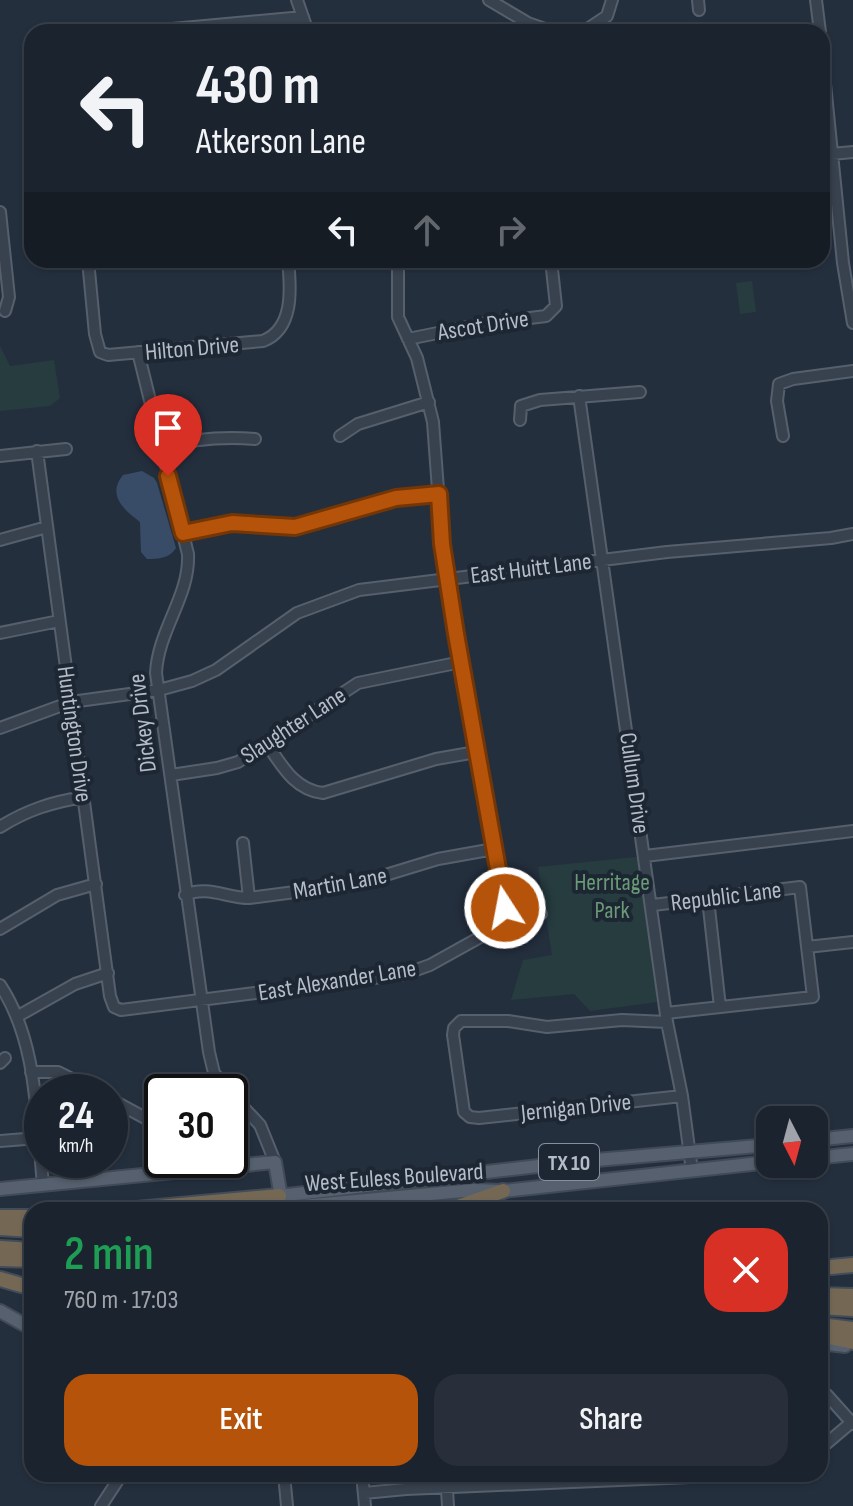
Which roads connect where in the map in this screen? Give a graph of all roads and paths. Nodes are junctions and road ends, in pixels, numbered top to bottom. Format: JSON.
{"nodes":[{"id":1,"x":297,"y":0,"type":"edge"},
{"id":2,"x":489,"y":0,"type":"edge"},
{"id":3,"x":612,"y":0,"type":"edge"},
{"id":4,"x":816,"y":0,"type":"edge"},
{"id":5,"x":303,"y":17,"type":"junction"},
{"id":6,"x":226,"y":24,"type":"edge"},
{"id":7,"x":305,"y":24,"type":"edge"},
{"id":8,"x":531,"y":24,"type":"edge"},
{"id":9,"x":598,"y":24,"type":"edge"},
{"id":10,"x":819,"y":24,"type":"edge"},
{"id":11,"x":830,"y":137,"type":"edge"},
{"id":12,"x":853,"y":152,"type":"edge"},
{"id":13,"x":832,"y":154,"type":"junction"},
{"id":14,"x":0,"y":212,"type":"edge"},
{"id":15,"x":2,"y":247,"type":"edge"},
{"id":16,"x":89,"y":268,"type":"edge"},
{"id":17,"x":288,"y":268,"type":"edge"},
{"id":18,"x":398,"y":268,"type":"edge"},
{"id":19,"x":552,"y":268,"type":"edge"},
{"id":20,"x":5,"y":311,"type":"dead end"},
{"id":21,"x":853,"y":323,"type":"edge"},
{"id":22,"x":408,"y":339,"type":"junction"},
{"id":23,"x":138,"y":352,"type":"junction"},
{"id":24,"x":853,"y":371,"type":"edge"},
{"id":25,"x":640,"y":392,"type":"dead end"},
{"id":26,"x":579,"y":396,"type":"junction"},
{"id":27,"x":429,"y":402,"type":"junction"},
{"id":28,"x":520,"y":420,"type":"dead end"},
{"id":29,"x":340,"y":436,"type":"dead end"},
{"id":30,"x":783,"y":436,"type":"dead end"},
{"id":31,"x":255,"y":439,"type":"dead end"},
{"id":32,"x":160,"y":447,"type":"junction"},
{"id":33,"x":66,"y":449,"type":"dead end"},
{"id":34,"x":37,"y":451,"type":"junction"},
{"id":35,"x":0,"y":456,"type":"edge"},
{"id":36,"x":439,"y":494,"type":"junction"},
{"id":37,"x":47,"y":527,"type":"junction"},
{"id":38,"x":183,"y":533,"type":"junction"},
{"id":39,"x":853,"y":534,"type":"edge"},
{"id":40,"x":0,"y":540,"type":"edge"},
{"id":41,"x":603,"y":560,"type":"junction"},
{"id":42,"x":448,"y":578,"type":"junction"},
{"id":43,"x":59,"y":621,"type":"junction"},
{"id":44,"x":0,"y":633,"type":"edge"},
{"id":45,"x":461,"y":662,"type":"junction"},
{"id":46,"x":159,"y":690,"type":"junction"},
{"id":47,"x":71,"y":702,"type":"junction"},
{"id":48,"x":0,"y":728,"type":"edge"},
{"id":49,"x":267,"y":744,"type":"junction"},
{"id":50,"x":476,"y":752,"type":"junction"},
{"id":51,"x":171,"y":775,"type":"junction"},
{"id":52,"x":84,"y":797,"type":"junction"},
{"id":53,"x":0,"y":827,"type":"edge"},
{"id":54,"x":853,"y":831,"type":"edge"},
{"id":55,"x":243,"y":843,"type":"dead end"},
{"id":56,"x":494,"y":849,"type":"junction"},
{"id":57,"x":645,"y":856,"type":"junction"},
{"id":58,"x":96,"y":884,"type":"junction"},
{"id":59,"x":185,"y":895,"type":"junction"},
{"id":60,"x":249,"y":898,"type":"junction"},
{"id":61,"x":708,"y":899,"type":"junction"},
{"id":62,"x":653,"y":905,"type":"junction"},
{"id":63,"x":541,"y":914,"type":"dead end"},
{"id":64,"x":509,"y":921,"type":"junction"},
{"id":65,"x":0,"y":929,"type":"edge"},
{"id":66,"x":853,"y":942,"type":"edge"},
{"id":67,"x":807,"y":947,"type":"junction"},
{"id":68,"x":108,"y":973,"type":"junction"},
{"id":69,"x":0,"y":985,"type":"edge"},
{"id":70,"x":4,"y":998,"type":"edge"},
{"id":71,"x":201,"y":1000,"type":"junction"},
{"id":72,"x":720,"y":1007,"type":"junction"},
{"id":73,"x":121,"y":1010,"type":"joint"},
{"id":74,"x":18,"y":1016,"type":"junction"},
{"id":75,"x":666,"y":1017,"type":"junction"},
{"id":76,"x":31,"y":1072,"type":"joint"},
{"id":77,"x":62,"y":1074,"type":"edge"},
{"id":78,"x":215,"y":1074,"type":"edge"},
{"id":79,"x":682,"y":1096,"type":"junction"},
{"id":80,"x":248,"y":1112,"type":"edge"},
{"id":81,"x":853,"y":1136,"type":"edge"},
{"id":82,"x":24,"y":1139,"type":"edge"},
{"id":83,"x":828,"y":1139,"type":"edge"},
{"id":84,"x":0,"y":1141,"type":"edge"},
{"id":85,"x":756,"y":1146,"type":"edge"},
{"id":86,"x":690,"y":1152,"type":"junction"},
{"id":87,"x":853,"y":1154,"type":"edge"},
{"id":88,"x":828,"y":1157,"type":"edge"},
{"id":89,"x":275,"y":1162,"type":"junction"},
{"id":90,"x":756,"y":1164,"type":"edge"},
{"id":91,"x":692,"y":1171,"type":"junction"},
{"id":92,"x":42,"y":1178,"type":"edge"},
{"id":93,"x":93,"y":1180,"type":"joint"},
{"id":94,"x":43,"y":1184,"type":"junction"},
{"id":95,"x":369,"y":1184,"type":"junction"},
{"id":96,"x":0,"y":1189,"type":"edge"},
{"id":97,"x":503,"y":1191,"type":"junction"},
{"id":98,"x":279,"y":1196,"type":"junction"},
{"id":99,"x":370,"y":1199,"type":"junction"},
{"id":100,"x":213,"y":1202,"type":"edge"},
{"id":101,"x":282,"y":1202,"type":"edge"},
{"id":102,"x":340,"y":1202,"type":"edge"},
{"id":103,"x":472,"y":1202,"type":"edge"},
{"id":104,"x":0,"y":1217,"type":"edge"},
{"id":105,"x":24,"y":1217,"type":"edge"},
{"id":106,"x":0,"y":1228,"type":"edge"},
{"id":107,"x":24,"y":1230,"type":"edge"},
{"id":108,"x":0,"y":1240,"type":"edge"},
{"id":109,"x":24,"y":1242,"type":"edge"},
{"id":110,"x":0,"y":1248,"type":"edge"},
{"id":111,"x":24,"y":1250,"type":"edge"},
{"id":112,"x":0,"y":1259,"type":"edge"},
{"id":113,"x":24,"y":1260,"type":"edge"},
{"id":114,"x":853,"y":1265,"type":"edge"},
{"id":115,"x":828,"y":1267,"type":"edge"},
{"id":116,"x":7,"y":1281,"type":"edge"},
{"id":117,"x":24,"y":1292,"type":"edge"},
{"id":118,"x":828,"y":1295,"type":"edge"},
{"id":119,"x":853,"y":1296,"type":"edge"},
{"id":120,"x":828,"y":1307,"type":"edge"},
{"id":121,"x":853,"y":1309,"type":"edge"},
{"id":122,"x":0,"y":1311,"type":"edge"},
{"id":123,"x":828,"y":1317,"type":"edge"},
{"id":124,"x":853,"y":1319,"type":"edge"},
{"id":125,"x":24,"y":1324,"type":"edge"},
{"id":126,"x":828,"y":1326,"type":"edge"},
{"id":127,"x":853,"y":1329,"type":"edge"},
{"id":128,"x":828,"y":1337,"type":"edge"},
{"id":129,"x":828,"y":1343,"type":"edge"},
{"id":130,"x":853,"y":1345,"type":"edge"},
{"id":131,"x":828,"y":1396,"type":"edge"},
{"id":132,"x":852,"y":1423,"type":"edge"},
{"id":133,"x":828,"y":1442,"type":"edge"},
{"id":134,"x":117,"y":1482,"type":"edge"},
{"id":135,"x":285,"y":1482,"type":"edge"},
{"id":136,"x":363,"y":1482,"type":"edge"},
{"id":137,"x":447,"y":1482,"type":"edge"},
{"id":138,"x":582,"y":1482,"type":"edge"},
{"id":139,"x":447,"y":1488,"type":"junction"},
{"id":140,"x":364,"y":1493,"type":"junction"},
{"id":141,"x":101,"y":1506,"type":"edge"},
{"id":142,"x":287,"y":1506,"type":"edge"},
{"id":143,"x":365,"y":1506,"type":"edge"},
{"id":144,"x":448,"y":1506,"type":"edge"}],
"edges":[{"from":1,"to":5,"type":"street"},
{"from":2,"to":8,"type":"street"},
{"from":3,"to":9,"type":"street"},
{"from":4,"to":10,"type":"street"},
{"from":5,"to":6,"type":"street"},
{"from":5,"to":7,"type":"street"},
{"from":11,"to":13,"type":"street"},
{"from":12,"to":13,"type":"street"},
{"from":13,"to":21,"type":"street"},
{"from":14,"to":15,"type":"street"},
{"from":15,"to":20,"type":"street"},
{"from":16,"to":23,"type":"street","name":"Hilton Drive"},
{"from":17,"to":23,"type":"street","name":"Hilton Drive"},
{"from":18,"to":22,"type":"street"},
{"from":19,"to":22,"type":"street","name":"Ascot Drive"},
{"from":22,"to":27,"type":"street"},
{"from":23,"to":32,"type":"street","name":"Dickey Drive"},
{"from":24,"to":30,"type":"street"},
{"from":25,"to":26,"type":"street"},
{"from":26,"to":28,"type":"street"},
{"from":26,"to":41,"type":"street","name":"Cullum Drive"},
{"from":27,"to":29,"type":"street"},
{"from":27,"to":36,"type":"street"},
{"from":31,"to":32,"type":"street"},
{"from":32,"to":38,"type":"street","name":"Dickey Drive"},
{"from":33,"to":34,"type":"street"},
{"from":34,"to":35,"type":"street"},
{"from":34,"to":37,"type":"street","name":"Huntington Drive"},
{"from":36,"to":38,"type":"street"},
{"from":36,"to":42,"type":"street"},
{"from":37,"to":40,"type":"street"},
{"from":37,"to":43,"type":"street","name":"Huntington Drive"},
{"from":38,"to":46,"type":"street","name":"Dickey Drive"},
{"from":39,"to":41,"type":"street","name":"East Huitt Lane"},
{"from":41,"to":42,"type":"street","name":"East Huitt Lane"},
{"from":41,"to":57,"type":"street","name":"Cullum Drive"},
{"from":42,"to":45,"type":"street"},
{"from":42,"to":46,"type":"street","name":"East Huitt Lane"},
{"from":43,"to":44,"type":"street"},
{"from":43,"to":47,"type":"street","name":"Huntington Drive"},
{"from":45,"to":49,"type":"street","name":"Slaughter Lane"},
{"from":45,"to":50,"type":"street"},
{"from":46,"to":47,"type":"street","name":"East Huitt Lane"},
{"from":46,"to":51,"type":"street","name":"Dickey Drive"},
{"from":47,"to":48,"type":"street","name":"East Huitt Lane"},
{"from":47,"to":52,"type":"street","name":"Huntington Drive"},
{"from":49,"to":50,"type":"street"},
{"from":49,"to":51,"type":"street","name":"Slaughter Lane"},
{"from":50,"to":56,"type":"street"},
{"from":51,"to":59,"type":"street","name":"Dickey Drive"},
{"from":52,"to":53,"type":"street"},
{"from":52,"to":58,"type":"street","name":"Huntington Drive"},
{"from":54,"to":57,"type":"street"},
{"from":55,"to":60,"type":"street"},
{"from":56,"to":60,"type":"street","name":"Martin Lane"},
{"from":56,"to":64,"type":"street"},
{"from":57,"to":62,"type":"street","name":"Cullum Drive"},
{"from":58,"to":65,"type":"street"},
{"from":58,"to":68,"type":"street","name":"Huntington Drive"},
{"from":59,"to":60,"type":"street","name":"Martin Lane"},
{"from":59,"to":71,"type":"street","name":"Dickey Drive"},
{"from":61,"to":62,"type":"street","name":"Republic Lane"},
{"from":61,"to":67,"type":"street","name":"Republic Lane"},
{"from":61,"to":72,"type":"street"},
{"from":62,"to":75,"type":"street","name":"Cullum Drive"},
{"from":63,"to":64,"type":"street","name":"East Alexander Lane"},
{"from":64,"to":71,"type":"street","name":"East Alexander Lane"},
{"from":66,"to":67,"type":"street"},
{"from":67,"to":72,"type":"street"},
{"from":68,"to":73,"type":"street","name":"Huntington Drive"},
{"from":68,"to":74,"type":"street"},
{"from":69,"to":70,"type":"street"},
{"from":70,"to":74,"type":"street"},
{"from":71,"to":73,"type":"street","name":"East Alexander Lane"},
{"from":71,"to":78,"type":"street","name":"Dickey Drive"},
{"from":72,"to":75,"type":"street"},
{"from":74,"to":76,"type":"street"},
{"from":75,"to":79,"type":"street","name":"Cullum Drive"},
{"from":75,"to":79,"type":"street","name":"Jernigan Drive"},
{"from":76,"to":77,"type":"street"},
{"from":79,"to":86,"type":"street","name":"Cullum Drive"},
{"from":80,"to":89,"type":"street","name":"Dickey Drive"},
{"from":81,"to":83,"type":"main road"},
{"from":82,"to":84,"type":"street"},
{"from":85,"to":86,"type":"main road","name":"West Euless Boulevard","number":"TX 10"},
{"from":86,"to":91,"type":"street","name":"Cullum Drive"},
{"from":86,"to":95,"type":"main road","name":"West Euless Boulevard","number":"TX 10"},
{"from":87,"to":88,"type":"main road"},
{"from":89,"to":93,"type":"main road"},
{"from":89,"to":98,"type":"main road","name":"Dickey Drive"},
{"from":90,"to":91,"type":"main road","name":"West Euless Boulevard","number":"TX 10"},
{"from":91,"to":97,"type":"main road","name":"West Euless Boulevard","number":"TX 10"},
{"from":92,"to":94,"type":"street"},
{"from":93,"to":94,"type":"main road"},
{"from":94,"to":96,"type":"main road"},
{"from":95,"to":98,"type":"main road","name":"West Euless Boulevard","number":"TX 10"},
{"from":95,"to":99,"type":"main road"},
{"from":97,"to":99,"type":"main road","name":"West Euless Boulevard"},
{"from":97,"to":103,"type":"highway"},
{"from":98,"to":100,"type":"highway"},
{"from":98,"to":101,"type":"main road","name":"West Euless Boulevard"},
{"from":99,"to":102,"type":"main road","name":"West Euless Boulevard"},
{"from":104,"to":105,"type":"highway"},
{"from":106,"to":107,"type":"highway"},
{"from":108,"to":109,"type":"highway"},
{"from":110,"to":111,"type":"highway"},
{"from":112,"to":113,"type":"highway"},
{"from":114,"to":115,"type":"highway"},
{"from":116,"to":117,"type":"highway"},
{"from":118,"to":119,"type":"highway"},
{"from":120,"to":121,"type":"highway"},
{"from":122,"to":125,"type":"main road"},
{"from":123,"to":124,"type":"highway"},
{"from":126,"to":127,"type":"highway"},
{"from":128,"to":130,"type":"highway"},
{"from":129,"to":130,"type":"main road"},
{"from":131,"to":132,"type":"street"},
{"from":132,"to":133,"type":"street"},
{"from":134,"to":141,"type":"street"},
{"from":135,"to":142,"type":"street"},
{"from":136,"to":140,"type":"street"},
{"from":137,"to":139,"type":"street"},
{"from":138,"to":139,"type":"street"},
{"from":139,"to":140,"type":"street"},
{"from":139,"to":144,"type":"street"},
{"from":140,"to":143,"type":"street"}]}
